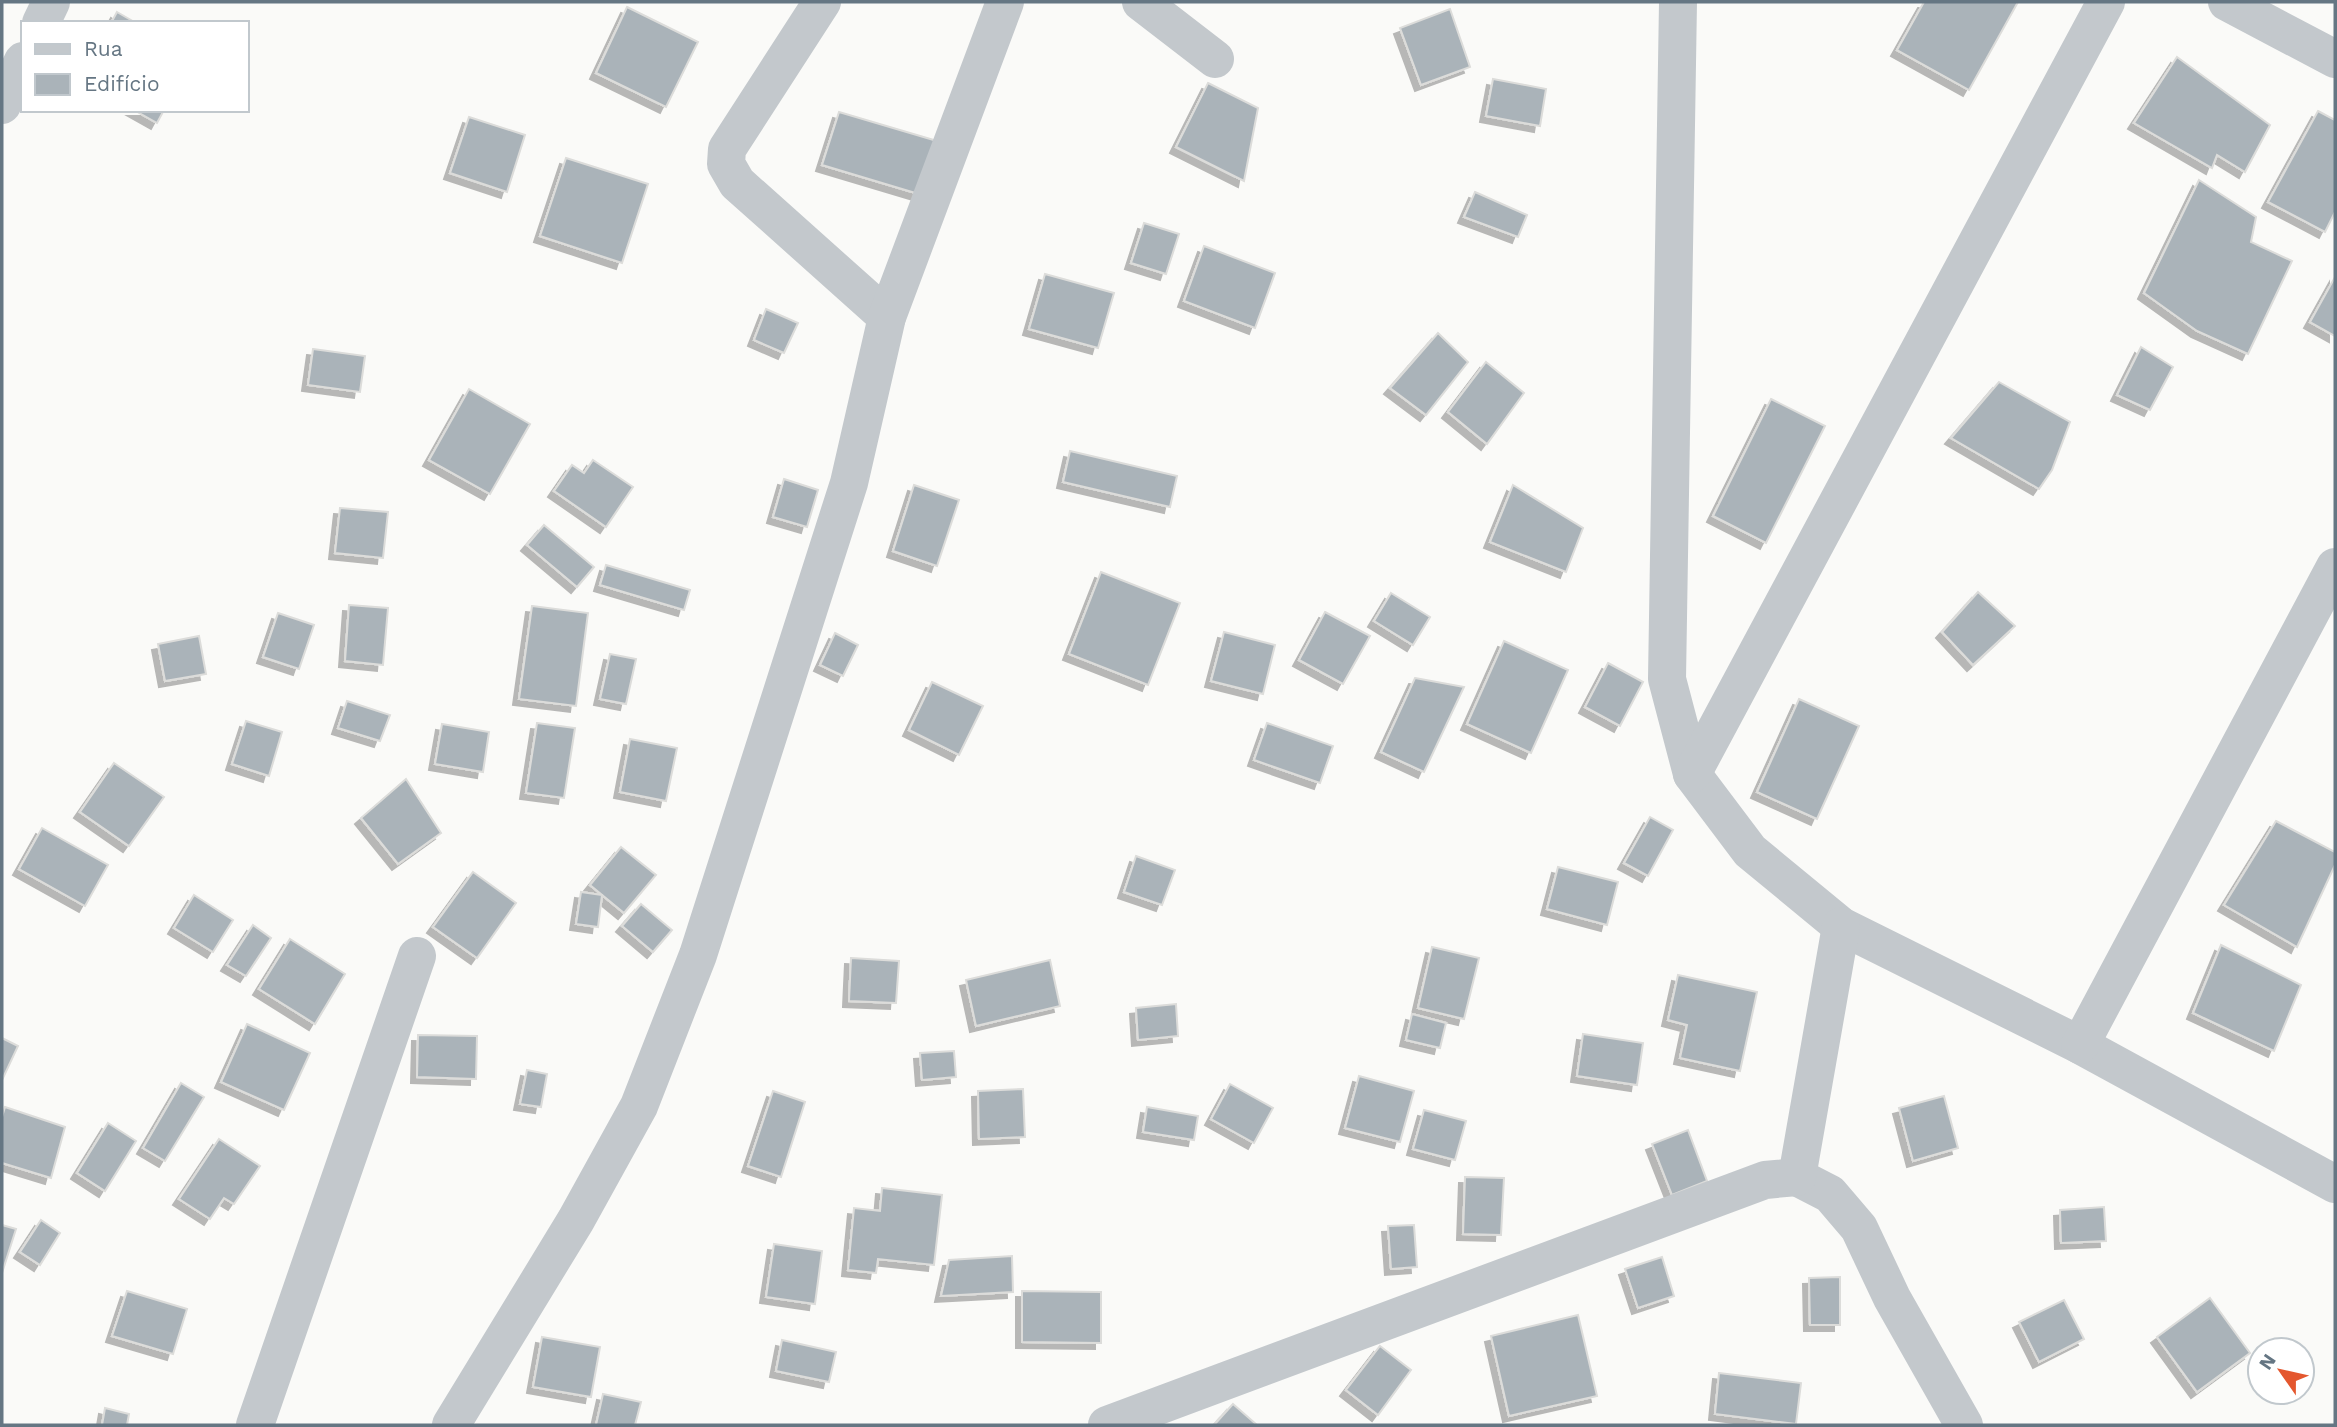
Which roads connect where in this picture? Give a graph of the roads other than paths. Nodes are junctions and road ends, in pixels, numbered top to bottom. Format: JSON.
{"nodes":[{"id":1,"x":51,"y":2,"type":"edge"},
{"id":2,"x":822,"y":2,"type":"edge"},
{"id":3,"x":1005,"y":2,"type":"edge"},
{"id":4,"x":1142,"y":2,"type":"edge"},
{"id":5,"x":1678,"y":2,"type":"edge"},
{"id":6,"x":2106,"y":2,"type":"edge"},
{"id":7,"x":2227,"y":2,"type":"edge"},
{"id":8,"x":42,"y":21,"type":"edge"},
{"id":9,"x":1215,"y":59,"type":"dead end"},
{"id":10,"x":2335,"y":59,"type":"edge"},
{"id":11,"x":21,"y":65,"type":"edge"},
{"id":12,"x":2,"y":105,"type":"edge"},
{"id":13,"x":887,"y":317,"type":"junction"},
{"id":14,"x":2335,"y":567,"type":"edge"},
{"id":15,"x":1692,"y":774,"type":"junction"},
{"id":16,"x":1841,"y":926,"type":"junction"},
{"id":17,"x":417,"y":956,"type":"dead end"},
{"id":18,"x":2080,"y":1045,"type":"junction"},
{"id":19,"x":1797,"y":1177,"type":"junction"},
{"id":20,"x":2335,"y":1184,"type":"edge"},
{"id":21,"x":1115,"y":1424,"type":"edge"},
{"id":22,"x":255,"y":1425,"type":"edge"},
{"id":23,"x":452,"y":1425,"type":"edge"},
{"id":24,"x":1964,"y":1425,"type":"edge"}],
"edges":[{"from":1,"to":8,"type":"street"},
{"from":2,"to":13,"type":"street"},
{"from":3,"to":13,"type":"street"},
{"from":4,"to":9,"type":"street"},
{"from":5,"to":15,"type":"street"},
{"from":6,"to":15,"type":"street"},
{"from":7,"to":10,"type":"street"},
{"from":11,"to":12,"type":"street"},
{"from":13,"to":23,"type":"street"},
{"from":14,"to":18,"type":"street"},
{"from":15,"to":16,"type":"street"},
{"from":16,"to":18,"type":"street"},
{"from":16,"to":19,"type":"street"},
{"from":17,"to":22,"type":"street"},
{"from":18,"to":20,"type":"street"},
{"from":19,"to":21,"type":"street"},
{"from":19,"to":24,"type":"street"}]}
